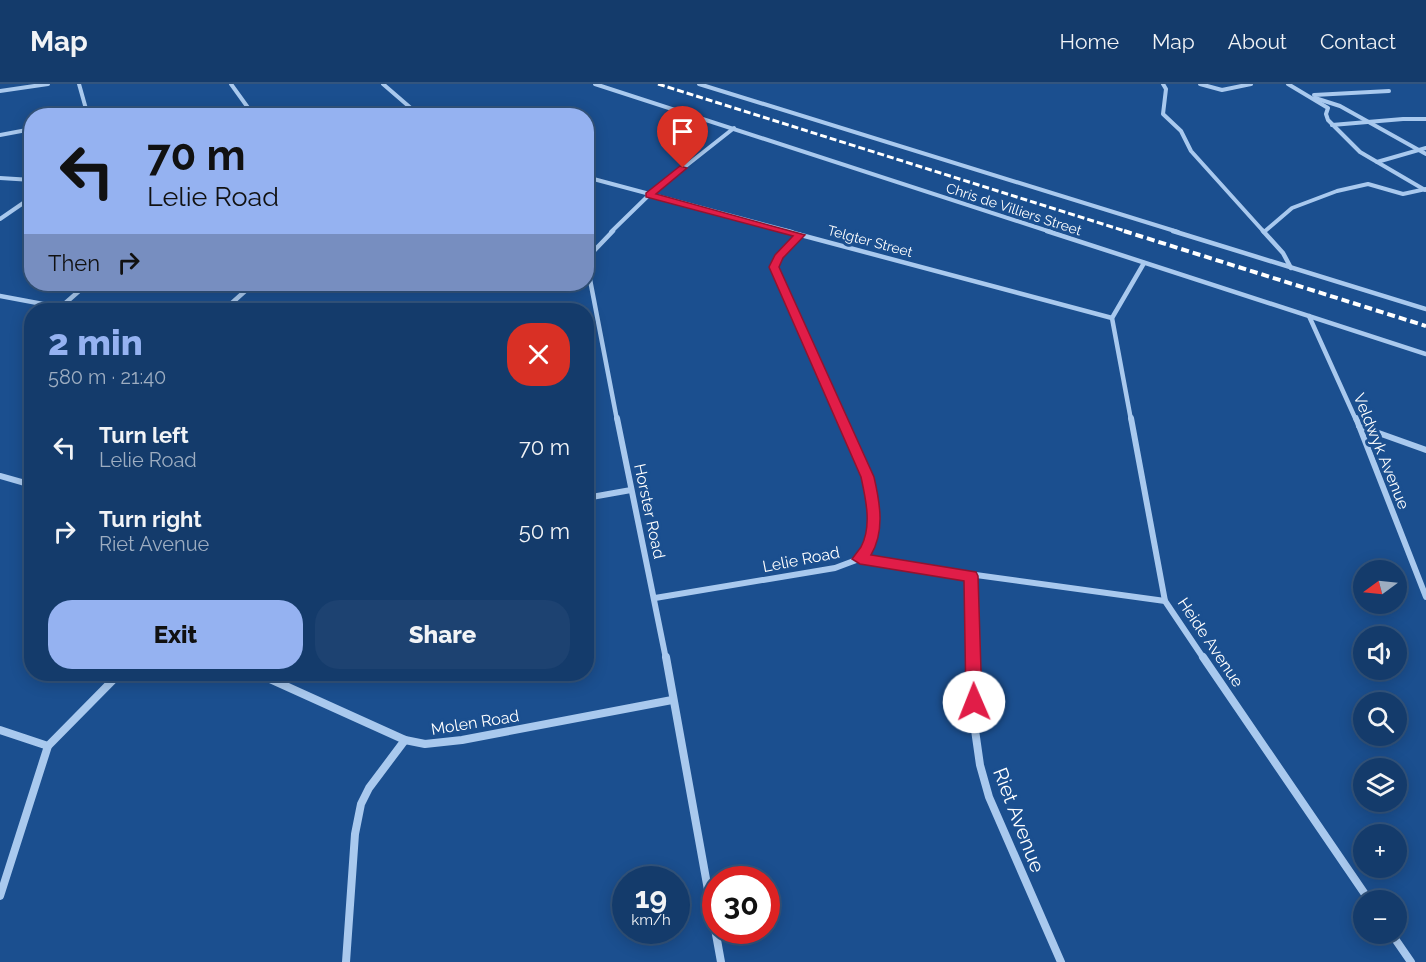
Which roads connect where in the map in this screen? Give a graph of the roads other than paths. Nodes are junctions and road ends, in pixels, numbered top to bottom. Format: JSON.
{"nodes":[{"id":1,"x":48,"y":84,"type":"edge"},
{"id":2,"x":79,"y":84,"type":"edge"},
{"id":3,"x":231,"y":84,"type":"edge"},
{"id":4,"x":383,"y":84,"type":"edge"},
{"id":5,"x":595,"y":84,"type":"edge"},
{"id":6,"x":699,"y":84,"type":"edge"},
{"id":7,"x":1163,"y":84,"type":"edge"},
{"id":8,"x":1200,"y":84,"type":"edge"},
{"id":9,"x":1251,"y":84,"type":"edge"},
{"id":10,"x":1288,"y":84,"type":"edge"},
{"id":11,"x":0,"y":91,"type":"edge"},
{"id":12,"x":1389,"y":91,"type":"dead end"},
{"id":13,"x":1311,"y":96,"type":"junction"},
{"id":14,"x":86,"y":108,"type":"edge"},
{"id":15,"x":248,"y":108,"type":"edge"},
{"id":16,"x":411,"y":108,"type":"edge"},
{"id":17,"x":1412,"y":118,"type":"junction"},
{"id":18,"x":1426,"y":119,"type":"edge"},
{"id":19,"x":1370,"y":124,"type":"junction"},
{"id":20,"x":1332,"y":125,"type":"junction"},
{"id":21,"x":1426,"y":125,"type":"edge"},
{"id":22,"x":734,"y":128,"type":"junction"},
{"id":23,"x":24,"y":130,"type":"edge"},
{"id":24,"x":0,"y":135,"type":"edge"},
{"id":25,"x":1426,"y":148,"type":"edge"},
{"id":26,"x":1419,"y":150,"type":"junction"},
{"id":27,"x":1426,"y":154,"type":"edge"},
{"id":28,"x":1377,"y":162,"type":"junction"},
{"id":29,"x":0,"y":178,"type":"edge"},
{"id":30,"x":594,"y":179,"type":"edge"},
{"id":31,"x":24,"y":180,"type":"edge"},
{"id":32,"x":1426,"y":190,"type":"edge"},
{"id":33,"x":649,"y":195,"type":"junction"},
{"id":34,"x":24,"y":202,"type":"edge"},
{"id":35,"x":0,"y":219,"type":"edge"},
{"id":36,"x":1264,"y":232,"type":"junction"},
{"id":37,"x":800,"y":235,"type":"junction"},
{"id":38,"x":594,"y":250,"type":"edge"},
{"id":39,"x":1144,"y":263,"type":"junction"},
{"id":40,"x":1291,"y":268,"type":"junction"},
{"id":41,"x":79,"y":291,"type":"edge"},
{"id":42,"x":245,"y":291,"type":"edge"},
{"id":43,"x":592,"y":291,"type":"edge"},
{"id":44,"x":0,"y":296,"type":"edge"},
{"id":45,"x":43,"y":303,"type":"edge"},
{"id":46,"x":65,"y":303,"type":"edge"},
{"id":47,"x":232,"y":303,"type":"edge"},
{"id":48,"x":1426,"y":309,"type":"edge"},
{"id":49,"x":1309,"y":316,"type":"junction"},
{"id":50,"x":1112,"y":318,"type":"junction"},
{"id":51,"x":1426,"y":354,"type":"edge"},
{"id":52,"x":1359,"y":426,"type":"junction"},
{"id":53,"x":1426,"y":450,"type":"edge"},
{"id":54,"x":0,"y":476,"type":"edge"},
{"id":55,"x":24,"y":483,"type":"edge"},
{"id":56,"x":631,"y":490,"type":"junction"},
{"id":57,"x":594,"y":497,"type":"edge"},
{"id":58,"x":860,"y":559,"type":"junction"},
{"id":59,"x":971,"y":576,"type":"junction"},
{"id":60,"x":1426,"y":597,"type":"edge"},
{"id":61,"x":655,"y":598,"type":"junction"},
{"id":62,"x":1166,"y":601,"type":"junction"},
{"id":63,"x":112,"y":681,"type":"edge"},
{"id":64,"x":275,"y":681,"type":"edge"},
{"id":65,"x":672,"y":700,"type":"junction"},
{"id":66,"x":0,"y":730,"type":"edge"},
{"id":67,"x":405,"y":740,"type":"junction"},
{"id":68,"x":48,"y":746,"type":"junction"},
{"id":69,"x":1362,"y":890,"type":"edge"},
{"id":70,"x":0,"y":896,"type":"edge"},
{"id":71,"x":1399,"y":944,"type":"edge"},
{"id":72,"x":346,"y":962,"type":"edge"},
{"id":73,"x":721,"y":962,"type":"edge"},
{"id":74,"x":1061,"y":962,"type":"edge"},
{"id":75,"x":1411,"y":962,"type":"edge"}],
"edges":[{"from":1,"to":11,"type":"street"},
{"from":2,"to":14,"type":"street"},
{"from":3,"to":15,"type":"street"},
{"from":4,"to":16,"type":"street"},
{"from":5,"to":22,"type":"street","name":"Chris de Villiers Street"},
{"from":6,"to":40,"type":"street"},
{"from":7,"to":36,"type":"street"},
{"from":8,"to":9,"type":"street"},
{"from":10,"to":13,"type":"street"},
{"from":12,"to":13,"type":"street"},
{"from":13,"to":19,"type":"street"},
{"from":13,"to":20,"type":"street"},
{"from":17,"to":18,"type":"street"},
{"from":17,"to":19,"type":"street"},
{"from":17,"to":21,"type":"street"},
{"from":19,"to":20,"type":"street"},
{"from":19,"to":26,"type":"street"},
{"from":20,"to":28,"type":"street"},
{"from":22,"to":33,"type":"street","name":"Horster Road"},
{"from":22,"to":39,"type":"street","name":"Chris de Villiers Street"},
{"from":23,"to":24,"type":"street"},
{"from":25,"to":26,"type":"street"},
{"from":26,"to":27,"type":"street"},
{"from":26,"to":28,"type":"street"},
{"from":28,"to":32,"type":"street"},
{"from":29,"to":31,"type":"street"},
{"from":30,"to":33,"type":"street","name":"Telgter Street"},
{"from":32,"to":36,"type":"street"},
{"from":33,"to":37,"type":"street","name":"Telgter Street"},
{"from":33,"to":38,"type":"street","name":"Horster Road"},
{"from":34,"to":35,"type":"street"},
{"from":36,"to":40,"type":"street"},
{"from":37,"to":50,"type":"street","name":"Telgter Street"},
{"from":37,"to":58,"type":"street"},
{"from":39,"to":49,"type":"street","name":"Chris de Villiers Street"},
{"from":39,"to":50,"type":"street"},
{"from":40,"to":48,"type":"street"},
{"from":41,"to":46,"type":"street"},
{"from":42,"to":47,"type":"street"},
{"from":43,"to":56,"type":"street","name":"Horster Road"},
{"from":44,"to":45,"type":"street"},
{"from":49,"to":51,"type":"street","name":"Chris de Villiers Street"},
{"from":49,"to":52,"type":"street","name":"Veldwyk Avenue"},
{"from":50,"to":62,"type":"street","name":"Heide Avenue"},
{"from":52,"to":53,"type":"street"},
{"from":52,"to":60,"type":"street","name":"Veldwyk Avenue"},
{"from":54,"to":55,"type":"street"},
{"from":56,"to":57,"type":"street"},
{"from":56,"to":61,"type":"street","name":"Horster Road"},
{"from":58,"to":59,"type":"street","name":"Lelie Road"},
{"from":58,"to":61,"type":"street","name":"Lelie Road"},
{"from":59,"to":62,"type":"street","name":"Lelie Road"},
{"from":59,"to":74,"type":"street","name":"Riet Avenue"},
{"from":61,"to":65,"type":"street","name":"Horster Road"},
{"from":62,"to":69,"type":"street","name":"Heide Avenue"},
{"from":63,"to":68,"type":"street"},
{"from":64,"to":67,"type":"street","name":"Molen Road"},
{"from":65,"to":67,"type":"street","name":"Molen Road"},
{"from":65,"to":73,"type":"street","name":"Horster Road"},
{"from":66,"to":68,"type":"street"},
{"from":67,"to":72,"type":"street"},
{"from":68,"to":70,"type":"street"},
{"from":71,"to":75,"type":"street"}]}
